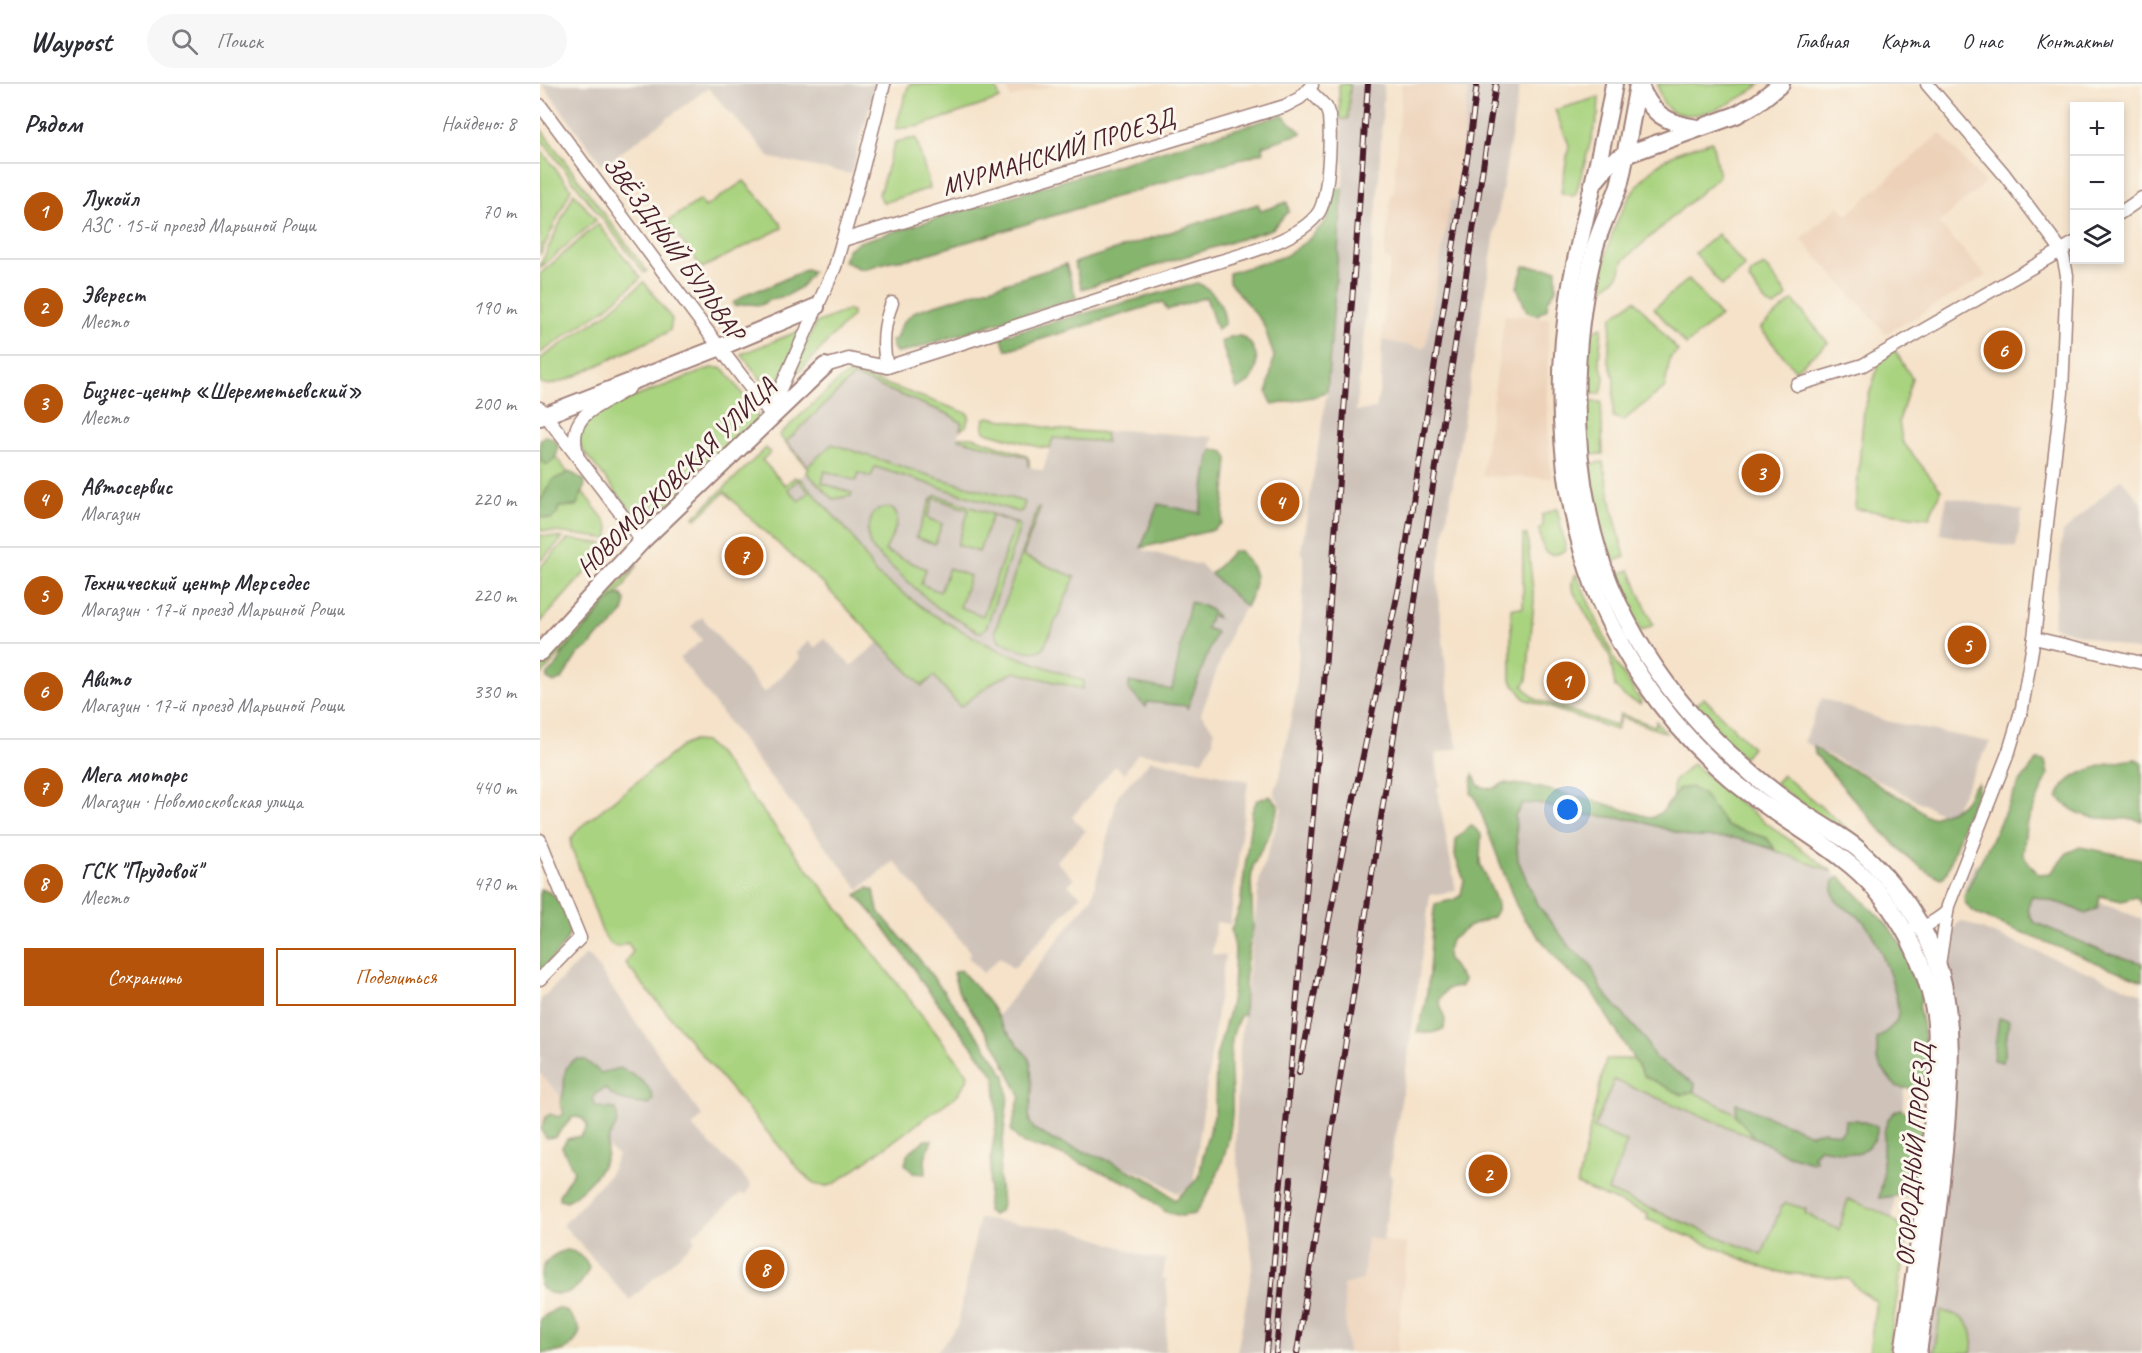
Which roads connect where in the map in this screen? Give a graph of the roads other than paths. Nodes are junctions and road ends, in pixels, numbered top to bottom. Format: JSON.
{"nodes":[{"id":1,"x":884,"y":84,"type":"edge"},
{"id":2,"x":1614,"y":84,"type":"edge"},
{"id":3,"x":1639,"y":84,"type":"edge"},
{"id":4,"x":1927,"y":84,"type":"edge"},
{"id":5,"x":1779,"y":86,"type":"edge"},
{"id":6,"x":1311,"y":87,"type":"edge"},
{"id":7,"x":1611,"y":102,"type":"junction"},
{"id":8,"x":540,"y":105,"type":"edge"},
{"id":9,"x":1698,"y":128,"type":"junction"},
{"id":10,"x":1628,"y":135,"type":"junction"},
{"id":11,"x":1664,"y":141,"type":"junction"},
{"id":12,"x":1625,"y":154,"type":"junction"},
{"id":13,"x":1596,"y":180,"type":"junction"},
{"id":14,"x":1618,"y":187,"type":"junction"},
{"id":15,"x":2142,"y":198,"type":"edge"},
{"id":16,"x":2124,"y":210,"type":"edge"},
{"id":17,"x":843,"y":240,"type":"junction"},
{"id":18,"x":2070,"y":246,"type":"edge"},
{"id":19,"x":2062,"y":251,"type":"junction"},
{"id":20,"x":892,"y":303,"type":"dead end"},
{"id":21,"x":816,"y":307,"type":"junction"},
{"id":22,"x":718,"y":348,"type":"junction"},
{"id":23,"x":825,"y":366,"type":"joint"},
{"id":24,"x":887,"y":367,"type":"junction"},
{"id":25,"x":648,"y":375,"type":"junction"},
{"id":26,"x":1797,"y":385,"type":"dead end"},
{"id":27,"x":542,"y":413,"type":"edge"},
{"id":28,"x":773,"y":417,"type":"junction"},
{"id":29,"x":578,"y":457,"type":"junction"},
{"id":30,"x":642,"y":541,"type":"junction"},
{"id":31,"x":2034,"y":638,"type":"junction"},
{"id":32,"x":540,"y":652,"type":"edge"},
{"id":33,"x":2142,"y":663,"type":"edge"},
{"id":34,"x":540,"y":840,"type":"edge"},
{"id":35,"x":1948,"y":909,"type":"junction"},
{"id":36,"x":1910,"y":920,"type":"junction"},
{"id":37,"x":1939,"y":967,"type":"junction"},
{"id":38,"x":540,"y":979,"type":"edge"},
{"id":39,"x":1935,"y":1017,"type":"junction"},
{"id":40,"x":1903,"y":1353,"type":"edge"},
{"id":41,"x":1918,"y":1353,"type":"edge"}],
"edges":[{"from":1,"to":17,"type":"street"},
{"from":2,"to":7,"type":"main road","name":"ОГОРОДНЫЙ ПРОЕЗД"},
{"from":3,"to":9,"type":"main road"},
{"from":3,"to":10,"type":"main road"},
{"from":4,"to":19,"type":"street"},
{"from":5,"to":9,"type":"main road"},
{"from":6,"to":17,"type":"street","name":"МУРМАНСКИЙ ПРОЕЗД"},
{"from":6,"to":24,"type":"street"},
{"from":7,"to":10,"type":"main road"},
{"from":7,"to":13,"type":"main road","name":"ОГОРОДНЫЙ ПРОЕЗД"},
{"from":8,"to":22,"type":"street","name":"ЗВЁЗДНЫЙ БУЛЬВАР"},
{"from":9,"to":11,"type":"main road"},
{"from":10,"to":11,"type":"main road"},
{"from":10,"to":12,"type":"main road"},
{"from":11,"to":12,"type":"main road"},
{"from":11,"to":14,"type":"main road"},
{"from":12,"to":13,"type":"main road"},
{"from":12,"to":14,"type":"main road"},
{"from":13,"to":36,"type":"main road","name":"ОГОРОДНЫЙ ПРОЕЗД"},
{"from":14,"to":36,"type":"main road","name":"ОГОРОДНЫЙ ПРОЕЗД"},
{"from":15,"to":16,"type":"street"},
{"from":17,"to":21,"type":"street"},
{"from":18,"to":19,"type":"street"},
{"from":19,"to":26,"type":"street"},
{"from":19,"to":31,"type":"street"},
{"from":20,"to":24,"type":"street"},
{"from":21,"to":22,"type":"main road"},
{"from":21,"to":28,"type":"street"},
{"from":22,"to":25,"type":"main road"},
{"from":22,"to":28,"type":"street","name":"ЗВЁЗДНЫЙ БУЛЬВАР"},
{"from":23,"to":24,"type":"street"},
{"from":23,"to":28,"type":"main road","name":"НОВОМОСКОВСКАЯ УЛИЦА"},
{"from":25,"to":27,"type":"main road"},
{"from":25,"to":29,"type":"street"},
{"from":27,"to":29,"type":"street"},
{"from":28,"to":30,"type":"main road","name":"НОВОМОСКОВСКАЯ УЛИЦА"},
{"from":29,"to":30,"type":"street"},
{"from":30,"to":32,"type":"main road","name":"НОВОМОСКОВСКАЯ УЛИЦА"},
{"from":31,"to":33,"type":"street"},
{"from":31,"to":35,"type":"street"},
{"from":34,"to":38,"type":"street"},
{"from":35,"to":36,"type":"street"},
{"from":35,"to":37,"type":"street"},
{"from":36,"to":37,"type":"main road","name":"ОГОРОДНЫЙ ПРОЕЗД"},
{"from":36,"to":39,"type":"main road","name":"ОГОРОДНЫЙ ПРОЕЗД"},
{"from":37,"to":39,"type":"street"},
{"from":37,"to":41,"type":"main road","name":"ОГОРОДНЫЙ ПРОЕЗД"},
{"from":39,"to":40,"type":"main road","name":"ОГОРОДНЫЙ ПРОЕЗД"}]}
